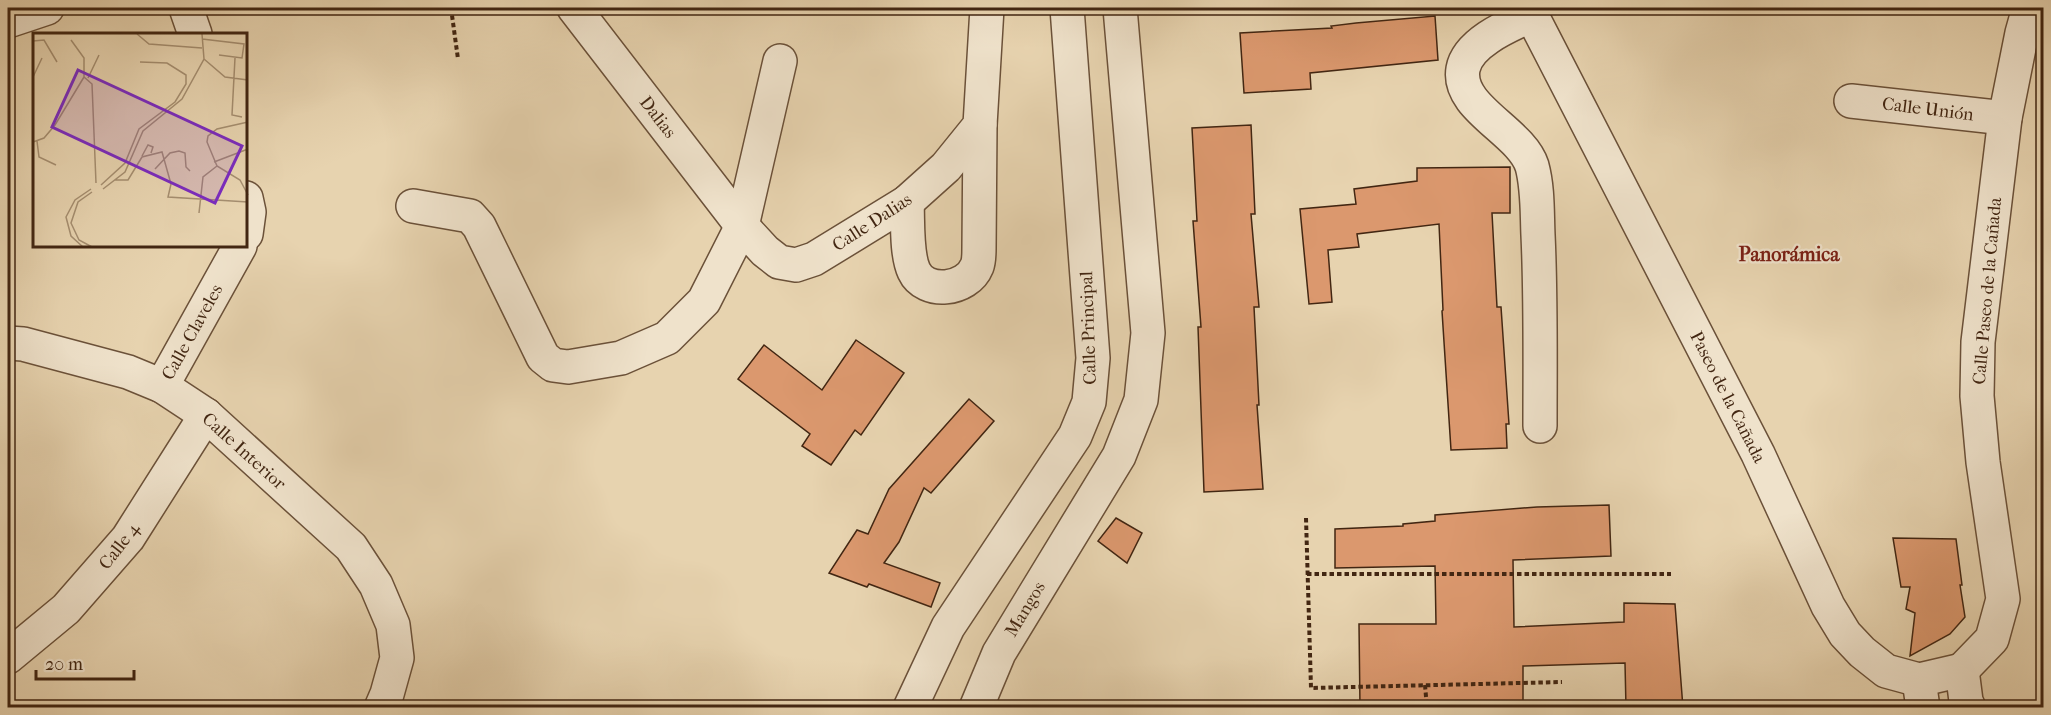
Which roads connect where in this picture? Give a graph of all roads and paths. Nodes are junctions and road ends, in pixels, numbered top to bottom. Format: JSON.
{"nodes":[{"id":1,"x":47,"y":8,"type":"edge"},
{"id":2,"x":186,"y":8,"type":"edge"},
{"id":3,"x":451,"y":8,"type":"edge"},
{"id":4,"x":574,"y":8,"type":"edge"},
{"id":5,"x":987,"y":8,"type":"edge"},
{"id":6,"x":1067,"y":8,"type":"edge"},
{"id":7,"x":1120,"y":8,"type":"edge"},
{"id":8,"x":2029,"y":8,"type":"edge"},
{"id":9,"x":1530,"y":11,"type":"edge"},
{"id":10,"x":8,"y":21,"type":"edge"},
{"id":11,"x":195,"y":33,"type":"edge"},
{"id":12,"x":458,"y":59,"type":"dead end"},
{"id":13,"x":780,"y":61,"type":"dead end"},
{"id":14,"x":1851,"y":100,"type":"dead end"},
{"id":15,"x":2005,"y":118,"type":"junction"},
{"id":16,"x":980,"y":125,"type":"junction"},
{"id":17,"x":907,"y":202,"type":"junction"},
{"id":18,"x":413,"y":206,"type":"dead end"},
{"id":19,"x":742,"y":226,"type":"junction"},
{"id":20,"x":239,"y":248,"type":"edge"},
{"id":21,"x":8,"y":343,"type":"edge"},
{"id":22,"x":162,"y":386,"type":"junction"},
{"id":23,"x":206,"y":414,"type":"junction"},
{"id":24,"x":1540,"y":426,"type":"dead end"},
{"id":25,"x":1037,"y":491,"type":"junction"},
{"id":26,"x":1082,"y":515,"type":"junction"},
{"id":27,"x":1306,"y":518,"type":"dead end"},
{"id":28,"x":1307,"y":574,"type":"junction"},
{"id":29,"x":1671,"y":574,"type":"dead end"},
{"id":30,"x":8,"y":657,"type":"edge"},
{"id":31,"x":1962,"y":670,"type":"junction"},
{"id":32,"x":1562,"y":682,"type":"dead end"},
{"id":33,"x":1425,"y":685,"type":"junction"},
{"id":34,"x":1921,"y":694,"type":"edge"},
{"id":35,"x":381,"y":708,"type":"edge"},
{"id":36,"x":910,"y":708,"type":"edge"},
{"id":37,"x":976,"y":708,"type":"edge"},
{"id":38,"x":1427,"y":708,"type":"edge"},
{"id":39,"x":1969,"y":708,"type":"edge"}],
"edges":[{"from":1,"to":10,"type":"street"},
{"from":2,"to":11,"type":"street"},
{"from":3,"to":12,"type":"path"},
{"from":4,"to":19,"type":"street","name":"Dalias"},
{"from":5,"to":16,"type":"street"},
{"from":6,"to":25,"type":"street","name":"Calle Principal"},
{"from":7,"to":26,"type":"street"},
{"from":8,"to":15,"type":"street","name":"Calle Paseo de la Cañada"},
{"from":9,"to":24,"type":"street"},
{"from":9,"to":34,"type":"street","name":"Paseo de la Cañada"},
{"from":13,"to":19,"type":"street"},
{"from":14,"to":15,"type":"street","name":"Calle Unión"},
{"from":15,"to":31,"type":"street","name":"Calle Paseo de la Cañada"},
{"from":16,"to":17,"type":"street","name":"Calle Dalias"},
{"from":16,"to":17,"type":"street"},
{"from":17,"to":19,"type":"street","name":"Calle Dalias"},
{"from":18,"to":19,"type":"street"},
{"from":20,"to":22,"type":"street","name":"Calle Claveles"},
{"from":21,"to":22,"type":"street","name":"Calle Interior"},
{"from":22,"to":23,"type":"street","name":"Calle Interior"},
{"from":23,"to":30,"type":"street","name":"Calle 4"},
{"from":23,"to":35,"type":"street","name":"Calle Interior"},
{"from":25,"to":26,"type":"street"},
{"from":25,"to":36,"type":"street","name":"Calle Principal"},
{"from":26,"to":37,"type":"street","name":"Mangos"},
{"from":27,"to":28,"type":"path"},
{"from":28,"to":29,"type":"path"},
{"from":28,"to":33,"type":"path"},
{"from":31,"to":34,"type":"street","name":"Paseo de la Cañada"},
{"from":31,"to":39,"type":"street"},
{"from":32,"to":33,"type":"path"},
{"from":33,"to":38,"type":"path"}]}
